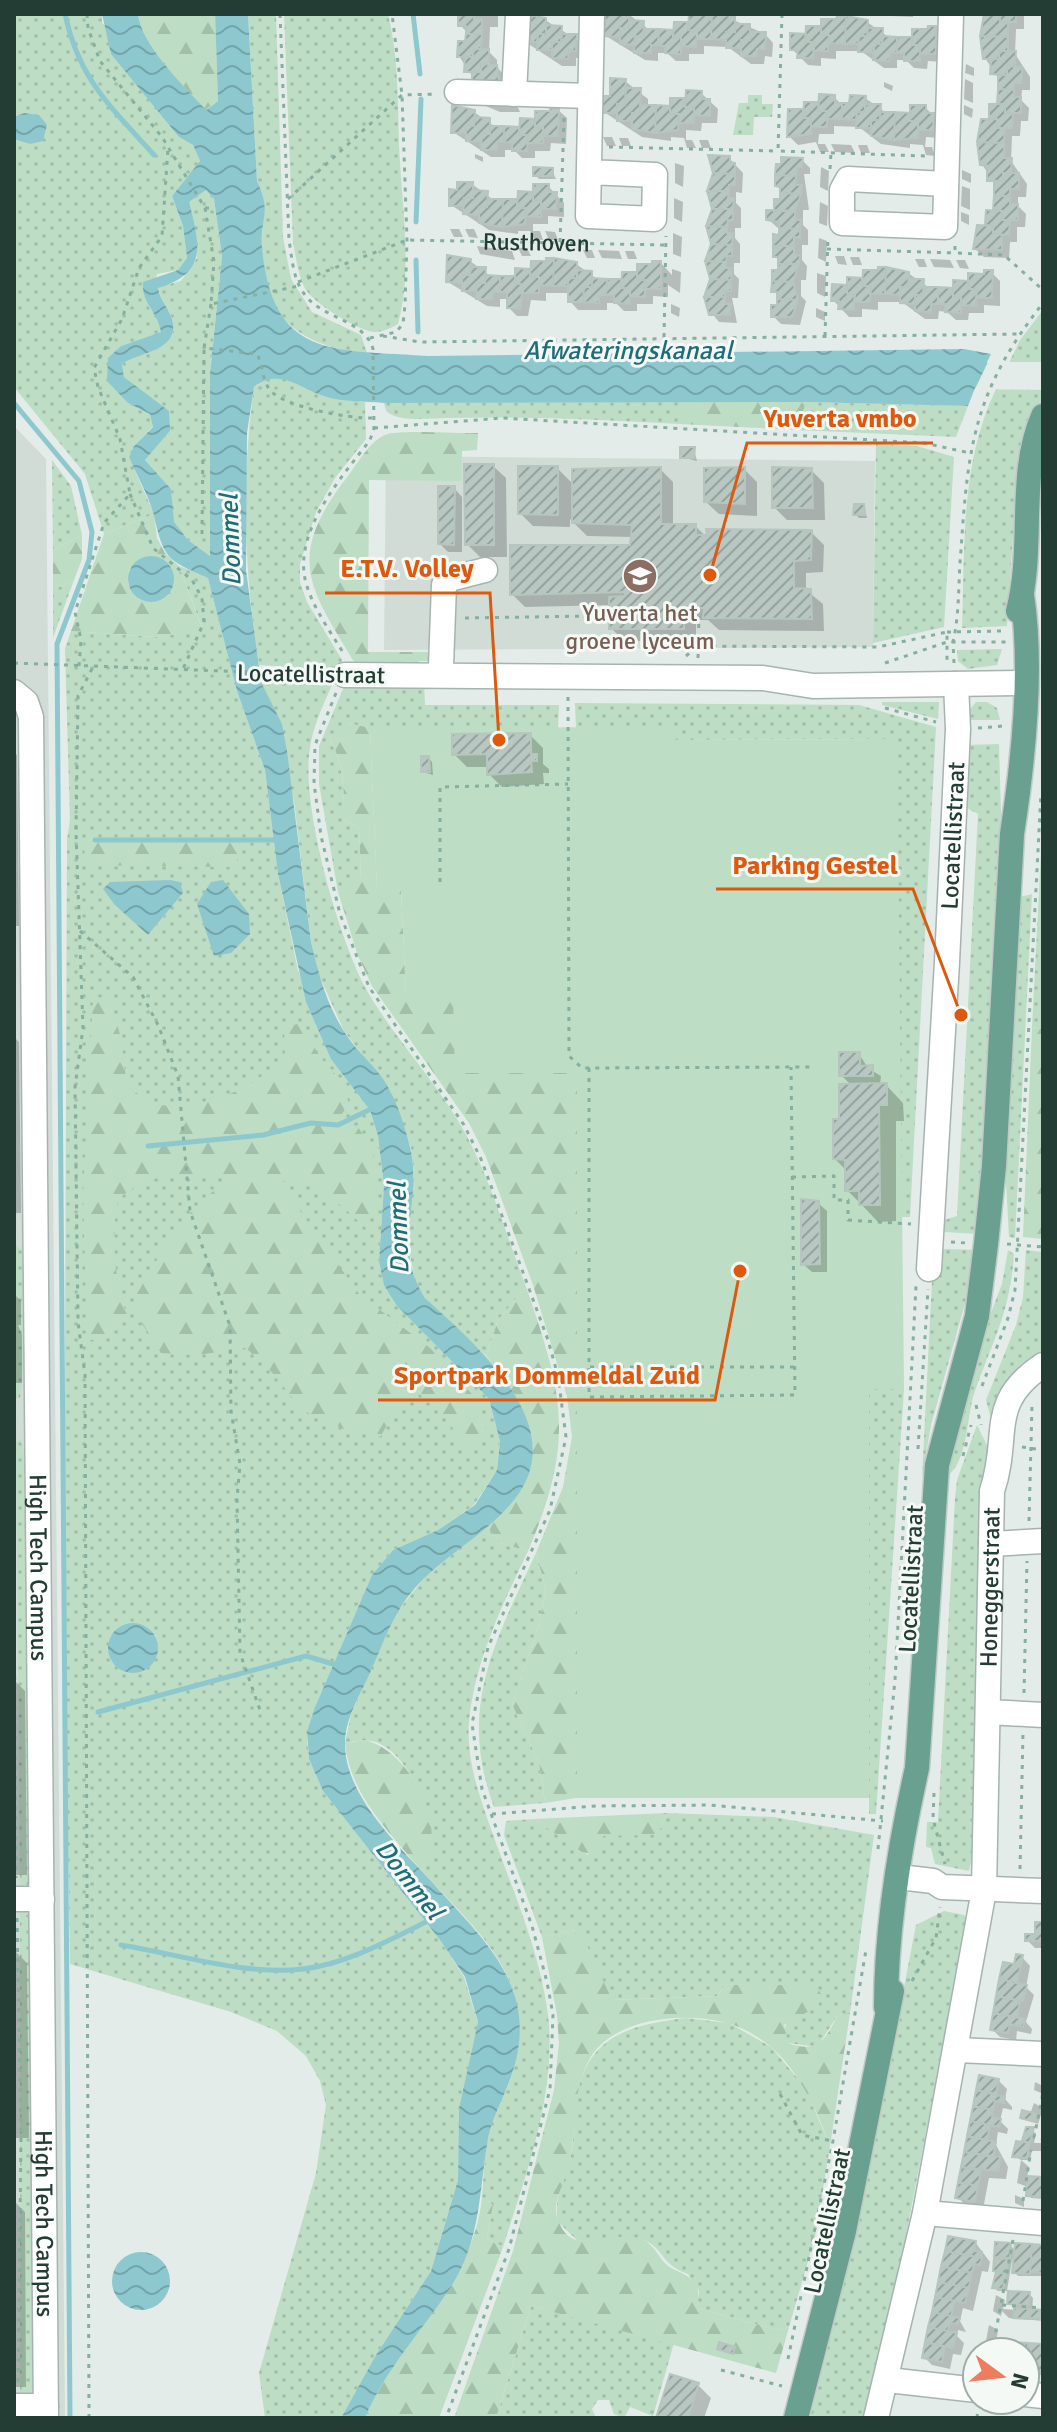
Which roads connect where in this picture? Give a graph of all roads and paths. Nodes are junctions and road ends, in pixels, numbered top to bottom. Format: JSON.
{"nodes":[{"id":1,"x":87,"y":14,"type":"edge"},
{"id":2,"x":280,"y":14,"type":"edge"},
{"id":3,"x":392,"y":14,"type":"edge"},
{"id":4,"x":518,"y":14,"type":"edge"},
{"id":5,"x":592,"y":14,"type":"edge"},
{"id":6,"x":782,"y":14,"type":"edge"},
{"id":7,"x":951,"y":14,"type":"edge"},
{"id":8,"x":457,"y":92,"type":"joint"},
{"id":9,"x":514,"y":94,"type":"junction"},
{"id":10,"x":402,"y":95,"type":"junction"},
{"id":11,"x":565,"y":95,"type":"junction"},
{"id":12,"x":590,"y":96,"type":"junction"},
{"id":13,"x":589,"y":146,"type":"junction"},
{"id":14,"x":168,"y":148,"type":"junction"},
{"id":15,"x":778,"y":151,"type":"junction"},
{"id":16,"x":831,"y":153,"type":"junction"},
{"id":17,"x":947,"y":157,"type":"junction"},
{"id":18,"x":589,"y":172,"type":"junction"},
{"id":19,"x":830,"y":173,"type":"dead end"},
{"id":20,"x":946,"y":184,"type":"junction"},
{"id":21,"x":288,"y":199,"type":"junction"},
{"id":22,"x":205,"y":208,"type":"junction"},
{"id":23,"x":215,"y":208,"type":"dead end"},
{"id":24,"x":654,"y":218,"type":"junction"},
{"id":25,"x":945,"y":227,"type":"junction"},
{"id":26,"x":407,"y":240,"type":"junction"},
{"id":27,"x":560,"y":242,"type":"junction"},
{"id":28,"x":665,"y":245,"type":"junction"},
{"id":29,"x":955,"y":253,"type":"junction"},
{"id":30,"x":299,"y":284,"type":"junction"},
{"id":31,"x":1043,"y":290,"type":"edge"},
{"id":32,"x":1043,"y":303,"type":"edge"},
{"id":33,"x":211,"y":304,"type":"junction"},
{"id":34,"x":1019,"y":334,"type":"junction"},
{"id":35,"x":383,"y":336,"type":"junction"},
{"id":36,"x":825,"y":336,"type":"junction"},
{"id":37,"x":664,"y":337,"type":"junction"},
{"id":38,"x":370,"y":338,"type":"junction"},
{"id":39,"x":204,"y":348,"type":"junction"},
{"id":40,"x":1043,"y":416,"type":"edge"},
{"id":41,"x":374,"y":418,"type":"junction"},
{"id":42,"x":203,"y":426,"type":"junction"},
{"id":43,"x":210,"y":426,"type":"dead end"},
{"id":44,"x":374,"y":428,"type":"junction"},
{"id":45,"x":970,"y":453,"type":"junction"},
{"id":46,"x":1043,"y":454,"type":"edge"},
{"id":47,"x":130,"y":494,"type":"junction"},
{"id":48,"x":1030,"y":494,"type":"junction"},
{"id":49,"x":202,"y":534,"type":"dead end"},
{"id":50,"x":485,"y":570,"type":"dead end"},
{"id":51,"x":1022,"y":595,"type":"junction"},
{"id":52,"x":592,"y":616,"type":"dead end"},
{"id":53,"x":699,"y":616,"type":"dead end"},
{"id":54,"x":465,"y":618,"type":"dead end"},
{"id":55,"x":955,"y":631,"type":"junction"},
{"id":56,"x":947,"y":632,"type":"junction"},
{"id":57,"x":1012,"y":637,"type":"junction"},
{"id":58,"x":698,"y":646,"type":"junction"},
{"id":59,"x":673,"y":656,"type":"dead end"},
{"id":60,"x":14,"y":663,"type":"edge"},
{"id":61,"x":77,"y":666,"type":"junction"},
{"id":62,"x":441,"y":666,"type":"dead end"},
{"id":63,"x":93,"y":667,"type":"junction"},
{"id":64,"x":183,"y":669,"type":"junction"},
{"id":65,"x":345,"y":675,"type":"junction"},
{"id":66,"x":568,"y":678,"type":"junction"},
{"id":67,"x":698,"y":678,"type":"junction"},
{"id":68,"x":1017,"y":683,"type":"junction"},
{"id":69,"x":952,"y":684,"type":"junction"},
{"id":70,"x":14,"y":692,"type":"edge"},
{"id":71,"x":871,"y":703,"type":"dead end"},
{"id":72,"x":1007,"y":726,"type":"junction"},
{"id":73,"x":958,"y":729,"type":"junction"},
{"id":74,"x":568,"y":784,"type":"junction"},
{"id":75,"x":1041,"y":788,"type":"dead end"},
{"id":76,"x":1012,"y":834,"type":"junction"},
{"id":77,"x":440,"y":882,"type":"dead end"},
{"id":78,"x":80,"y":931,"type":"junction"},
{"id":79,"x":791,"y":1067,"type":"junction"},
{"id":80,"x":813,"y":1067,"type":"dead end"},
{"id":81,"x":589,"y":1068,"type":"junction"},
{"id":82,"x":792,"y":1177,"type":"junction"},
{"id":83,"x":919,"y":1224,"type":"dead end"},
{"id":84,"x":25,"y":1237,"type":"edge"},
{"id":85,"x":1018,"y":1245,"type":"junction"},
{"id":86,"x":1043,"y":1247,"type":"edge"},
{"id":87,"x":922,"y":1276,"type":"junction"},
{"id":88,"x":1043,"y":1365,"type":"edge"},
{"id":89,"x":589,"y":1367,"type":"junction"},
{"id":90,"x":794,"y":1367,"type":"junction"},
{"id":91,"x":1032,"y":1393,"type":"dead end"},
{"id":92,"x":984,"y":1430,"type":"dead end"},
{"id":93,"x":917,"y":1463,"type":"dead end"},
{"id":94,"x":1036,"y":1542,"type":"edge"},
{"id":95,"x":991,"y":1544,"type":"junction"},
{"id":96,"x":14,"y":1576,"type":"edge"},
{"id":97,"x":988,"y":1712,"type":"junction"},
{"id":98,"x":261,"y":1713,"type":"dead end"},
{"id":99,"x":1033,"y":1715,"type":"edge"},
{"id":100,"x":491,"y":1814,"type":"junction"},
{"id":101,"x":881,"y":1821,"type":"junction"},
{"id":102,"x":895,"y":1821,"type":"dead end"},
{"id":103,"x":878,"y":1853,"type":"dead end"},
{"id":104,"x":1020,"y":1878,"type":"dead end"},
{"id":105,"x":906,"y":1886,"type":"junction"},
{"id":106,"x":984,"y":1890,"type":"junction"},
{"id":107,"x":1043,"y":1891,"type":"edge"},
{"id":108,"x":15,"y":1899,"type":"edge"},
{"id":109,"x":42,"y":1899,"type":"junction"},
{"id":110,"x":867,"y":1939,"type":"dead end"},
{"id":111,"x":957,"y":2050,"type":"junction"},
{"id":112,"x":1043,"y":2054,"type":"edge"},
{"id":113,"x":1043,"y":2071,"type":"edge"},
{"id":114,"x":780,"y":2094,"type":"dead end"},
{"id":115,"x":14,"y":2137,"type":"edge"},
{"id":116,"x":21,"y":2137,"type":"junction"},
{"id":117,"x":1043,"y":2139,"type":"edge"},
{"id":118,"x":833,"y":2141,"type":"junction"},
{"id":119,"x":1031,"y":2150,"type":"dead end"},
{"id":120,"x":1022,"y":2208,"type":"dead end"},
{"id":121,"x":925,"y":2213,"type":"junction"},
{"id":122,"x":1043,"y":2223,"type":"edge"},
{"id":123,"x":1014,"y":2234,"type":"dead end"},
{"id":124,"x":1002,"y":2305,"type":"junction"},
{"id":125,"x":1043,"y":2308,"type":"edge"},
{"id":126,"x":995,"y":2336,"type":"edge"},
{"id":127,"x":797,"y":2352,"type":"dead end"},
{"id":128,"x":793,"y":2365,"type":"dead end"},
{"id":129,"x":721,"y":2370,"type":"dead end"},
{"id":130,"x":789,"y":2378,"type":"dead end"},
{"id":131,"x":888,"y":2380,"type":"junction"},
{"id":132,"x":961,"y":2388,"type":"edge"},
{"id":133,"x":785,"y":2392,"type":"dead end"},
{"id":134,"x":16,"y":2406,"type":"edge"},
{"id":135,"x":46,"y":2412,"type":"edge"},
{"id":136,"x":89,"y":2418,"type":"edge"},
{"id":137,"x":446,"y":2418,"type":"edge"},
{"id":138,"x":796,"y":2418,"type":"edge"},
{"id":139,"x":876,"y":2418,"type":"edge"}],
"edges":[{"from":1,"to":14,"type":"path"},
{"from":2,"to":21,"type":"path"},
{"from":3,"to":10,"type":"path"},
{"from":4,"to":9,"type":"street"},
{"from":5,"to":12,"type":"street","name":"Rusthoven"},
{"from":6,"to":15,"type":"path"},
{"from":7,"to":17,"type":"street"},
{"from":8,"to":9,"type":"street"},
{"from":8,"to":10,"type":"path"},
{"from":9,"to":11,"type":"street"},
{"from":10,"to":21,"type":"path"},
{"from":10,"to":26,"type":"path"},
{"from":11,"to":12,"type":"street"},
{"from":11,"to":27,"type":"path"},
{"from":12,"to":13,"type":"street","name":"Rusthoven"},
{"from":13,"to":15,"type":"path"},
{"from":13,"to":18,"type":"street","name":"Rusthoven"},
{"from":14,"to":22,"type":"path"},
{"from":14,"to":47,"type":"path"},
{"from":15,"to":16,"type":"path"},
{"from":16,"to":17,"type":"path"},
{"from":16,"to":19,"type":"path"},
{"from":17,"to":20,"type":"street"},
{"from":18,"to":24,"type":"street"},
{"from":18,"to":24,"type":"street","name":"Rusthoven"},
{"from":20,"to":25,"type":"street"},
{"from":20,"to":25,"type":"street"},
{"from":21,"to":30,"type":"path"},
{"from":22,"to":23,"type":"path"},
{"from":22,"to":33,"type":"path"},
{"from":24,"to":28,"type":"path"},
{"from":25,"to":29,"type":"path"},
{"from":26,"to":27,"type":"path","name":"Rusthoven"},
{"from":26,"to":30,"type":"path"},
{"from":26,"to":35,"type":"path"},
{"from":27,"to":28,"type":"path","name":"Rusthoven"},
{"from":28,"to":37,"type":"path"},
{"from":29,"to":31,"type":"path"},
{"from":29,"to":36,"type":"path"},
{"from":30,"to":33,"type":"path"},
{"from":30,"to":38,"type":"path"},
{"from":32,"to":34,"type":"path"},
{"from":33,"to":39,"type":"path"},
{"from":34,"to":36,"type":"path"},
{"from":34,"to":45,"type":"path"},
{"from":35,"to":37,"type":"path"},
{"from":35,"to":38,"type":"path"},
{"from":36,"to":37,"type":"path"},
{"from":38,"to":41,"type":"path"},
{"from":39,"to":41,"type":"path"},
{"from":39,"to":42,"type":"path"},
{"from":40,"to":48,"type":"main road","name":"Locatellistraat"},
{"from":41,"to":44,"type":"path"},
{"from":42,"to":43,"type":"path"},
{"from":42,"to":49,"type":"path"},
{"from":44,"to":45,"type":"path"},
{"from":44,"to":65,"type":"path"},
{"from":45,"to":55,"type":"path"},
{"from":46,"to":48,"type":"main road","name":"Locatellistraat"},
{"from":47,"to":61,"type":"path"},
{"from":47,"to":64,"type":"path"},
{"from":48,"to":51,"type":"main road","name":"Locatellistraat"},
{"from":50,"to":62,"type":"street"},
{"from":51,"to":57,"type":"main road","name":"Locatellistraat"},
{"from":51,"to":68,"type":"main road","name":"Locatellistraat"},
{"from":52,"to":54,"type":"path"},
{"from":53,"to":58,"type":"path"},
{"from":55,"to":56,"type":"path"},
{"from":55,"to":57,"type":"path"},
{"from":55,"to":57,"type":"path"},
{"from":56,"to":58,"type":"path"},
{"from":56,"to":69,"type":"path"},
{"from":57,"to":68,"type":"main road","name":"Locatellistraat"},
{"from":58,"to":59,"type":"path"},
{"from":58,"to":67,"type":"path"},
{"from":60,"to":61,"type":"path","name":"Locatellistraat"},
{"from":61,"to":63,"type":"path","name":"Locatellistraat"},
{"from":63,"to":64,"type":"path","name":"Locatellistraat"},
{"from":63,"to":78,"type":"path"},
{"from":64,"to":65,"type":"path","name":"Locatellistraat"},
{"from":65,"to":66,"type":"street","name":"Locatellistraat"},
{"from":65,"to":100,"type":"path"},
{"from":66,"to":67,"type":"street","name":"Locatellistraat"},
{"from":66,"to":74,"type":"path"},
{"from":67,"to":69,"type":"street","name":"Locatellistraat"},
{"from":68,"to":69,"type":"street","name":"Locatellistraat"},
{"from":68,"to":72,"type":"main road","name":"Locatellistraat"},
{"from":68,"to":76,"type":"main road","name":"Locatellistraat"},
{"from":69,"to":73,"type":"street","name":"Locatellistraat"},
{"from":70,"to":84,"type":"street","name":"High Tech Campus"},
{"from":71,"to":73,"type":"path","name":"Locatellistraat"},
{"from":72,"to":73,"type":"path","name":"Locatellistraat"},
{"from":72,"to":76,"type":"main road","name":"Locatellistraat"},
{"from":73,"to":87,"type":"street","name":"Locatellistraat"},
{"from":74,"to":77,"type":"path"},
{"from":74,"to":81,"type":"path"},
{"from":75,"to":85,"type":"path"},
{"from":76,"to":105,"type":"main road","name":"Locatellistraat"},
{"from":78,"to":98,"type":"path"},
{"from":78,"to":136,"type":"path"},
{"from":79,"to":80,"type":"path"},
{"from":79,"to":81,"type":"path"},
{"from":79,"to":82,"type":"path"},
{"from":81,"to":89,"type":"path"},
{"from":82,"to":83,"type":"path"},
{"from":82,"to":90,"type":"path"},
{"from":84,"to":109,"type":"street","name":"High Tech Campus"},
{"from":85,"to":86,"type":"path"},
{"from":85,"to":92,"type":"path"},
{"from":87,"to":93,"type":"path"},
{"from":87,"to":101,"type":"path"},
{"from":88,"to":95,"type":"street","name":"Honeggerstraat"},
{"from":89,"to":90,"type":"path"},
{"from":89,"to":90,"type":"path"},
{"from":91,"to":94,"type":"path"},
{"from":94,"to":95,"type":"street"},
{"from":94,"to":99,"type":"path"},
{"from":95,"to":97,"type":"street","name":"Honeggerstraat"},
{"from":96,"to":108,"type":"path"},
{"from":97,"to":99,"type":"street"},
{"from":97,"to":106,"type":"street","name":"Honeggerstraat"},
{"from":99,"to":104,"type":"path"},
{"from":100,"to":101,"type":"path"},
{"from":100,"to":137,"type":"path"},
{"from":101,"to":102,"type":"path"},
{"from":101,"to":103,"type":"path"},
{"from":105,"to":106,"type":"street"},
{"from":105,"to":138,"type":"main road","name":"Locatellistraat"},
{"from":106,"to":107,"type":"street"},
{"from":106,"to":111,"type":"street"},
{"from":108,"to":109,"type":"street"},
{"from":108,"to":116,"type":"path"},
{"from":109,"to":135,"type":"street","name":"High Tech Campus"},
{"from":110,"to":118,"type":"path"},
{"from":111,"to":112,"type":"street"},
{"from":111,"to":121,"type":"street"},
{"from":113,"to":117,"type":"path"},
{"from":114,"to":118,"type":"path"},
{"from":115,"to":116,"type":"path"},
{"from":116,"to":134,"type":"path"},
{"from":118,"to":129,"type":"path"},
{"from":119,"to":120,"type":"path"},
{"from":121,"to":122,"type":"street"},
{"from":121,"to":131,"type":"street"},
{"from":123,"to":124,"type":"path"},
{"from":124,"to":125,"type":"path"},
{"from":124,"to":126,"type":"path"},
{"from":127,"to":128,"type":"path"},
{"from":130,"to":133,"type":"path"},
{"from":131,"to":132,"type":"street"},
{"from":131,"to":139,"type":"street"},
{"from":134,"to":135,"type":"street","name":"High Tech Campus"}]}
